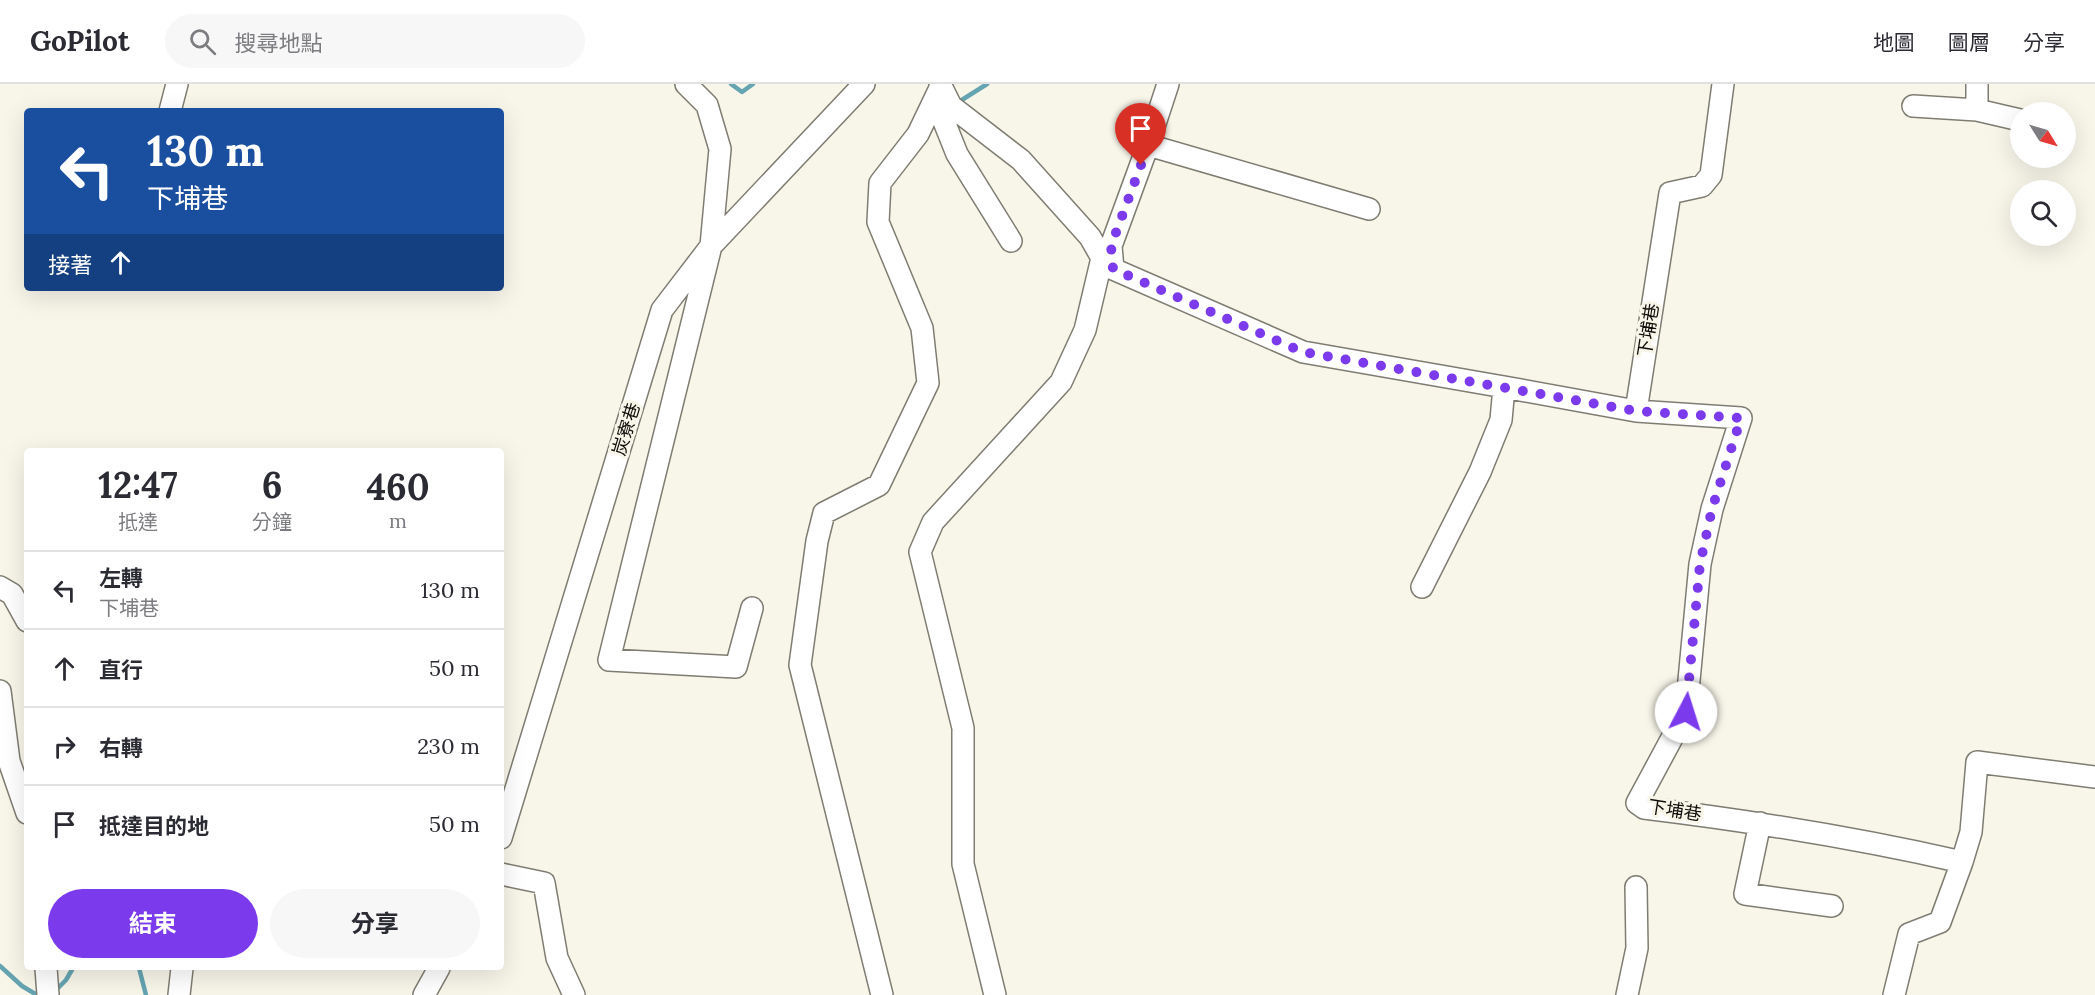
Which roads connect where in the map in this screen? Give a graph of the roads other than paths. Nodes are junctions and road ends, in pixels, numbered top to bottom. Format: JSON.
{"nodes":[{"id":1,"x":177,"y":84,"type":"edge"},
{"id":2,"x":686,"y":84,"type":"edge"},
{"id":3,"x":864,"y":84,"type":"edge"},
{"id":4,"x":1168,"y":84,"type":"edge"},
{"id":5,"x":1723,"y":84,"type":"edge"},
{"id":6,"x":1977,"y":84,"type":"edge"},
{"id":7,"x":940,"y":85,"type":"edge"},
{"id":8,"x":951,"y":106,"type":"junction"},
{"id":9,"x":1912,"y":106,"type":"dead end"},
{"id":10,"x":171,"y":108,"type":"edge"},
{"id":11,"x":1977,"y":110,"type":"junction"},
{"id":12,"x":2010,"y":118,"type":"edge"},
{"id":13,"x":1148,"y":145,"type":"junction"},
{"id":14,"x":1370,"y":209,"type":"dead end"},
{"id":15,"x":1011,"y":241,"type":"dead end"},
{"id":16,"x":711,"y":246,"type":"junction"},
{"id":17,"x":1504,"y":387,"type":"junction"},
{"id":18,"x":1636,"y":411,"type":"junction"},
{"id":19,"x":0,"y":587,"type":"edge"},
{"id":20,"x":1422,"y":587,"type":"dead end"},
{"id":21,"x":752,"y":608,"type":"dead end"},
{"id":22,"x":24,"y":616,"type":"edge"},
{"id":23,"x":0,"y":691,"type":"edge"},
{"id":24,"x":2095,"y":777,"type":"edge"},
{"id":25,"x":24,"y":804,"type":"edge"},
{"id":26,"x":1761,"y":823,"type":"junction"},
{"id":27,"x":504,"y":828,"type":"edge"},
{"id":28,"x":1962,"y":862,"type":"junction"},
{"id":29,"x":504,"y":875,"type":"edge"},
{"id":30,"x":1636,"y":887,"type":"dead end"},
{"id":31,"x":1832,"y":906,"type":"dead end"},
{"id":32,"x":46,"y":970,"type":"edge"},
{"id":33,"x":182,"y":970,"type":"edge"},
{"id":34,"x":438,"y":970,"type":"edge"},
{"id":35,"x":48,"y":995,"type":"edge"},
{"id":36,"x":179,"y":995,"type":"edge"},
{"id":37,"x":424,"y":995,"type":"edge"},
{"id":38,"x":574,"y":995,"type":"edge"},
{"id":39,"x":882,"y":995,"type":"edge"},
{"id":40,"x":995,"y":995,"type":"edge"},
{"id":41,"x":1627,"y":995,"type":"edge"},
{"id":42,"x":1894,"y":995,"type":"edge"}],
"edges":[{"from":1,"to":10,"type":"street"},
{"from":2,"to":16,"type":"street"},
{"from":3,"to":16,"type":"street","name":"炭寮巷"},
{"from":4,"to":13,"type":"street"},
{"from":5,"to":18,"type":"street","name":"下埔巷"},
{"from":6,"to":11,"type":"street"},
{"from":7,"to":8,"type":"street"},
{"from":7,"to":39,"type":"street"},
{"from":8,"to":15,"type":"street"},
{"from":8,"to":40,"type":"street"},
{"from":9,"to":11,"type":"street"},
{"from":11,"to":12,"type":"street"},
{"from":13,"to":14,"type":"street"},
{"from":13,"to":17,"type":"street"},
{"from":16,"to":21,"type":"street"},
{"from":16,"to":27,"type":"street","name":"炭寮巷"},
{"from":17,"to":18,"type":"street"},
{"from":17,"to":20,"type":"street"},
{"from":18,"to":26,"type":"street","name":"下埔巷"},
{"from":19,"to":22,"type":"street"},
{"from":23,"to":25,"type":"street"},
{"from":24,"to":28,"type":"street"},
{"from":26,"to":28,"type":"street","name":"下埔巷"},
{"from":26,"to":31,"type":"street"},
{"from":28,"to":42,"type":"street"},
{"from":29,"to":38,"type":"street"},
{"from":30,"to":41,"type":"street"},
{"from":32,"to":35,"type":"street"},
{"from":33,"to":36,"type":"street"},
{"from":34,"to":37,"type":"street"}]}
